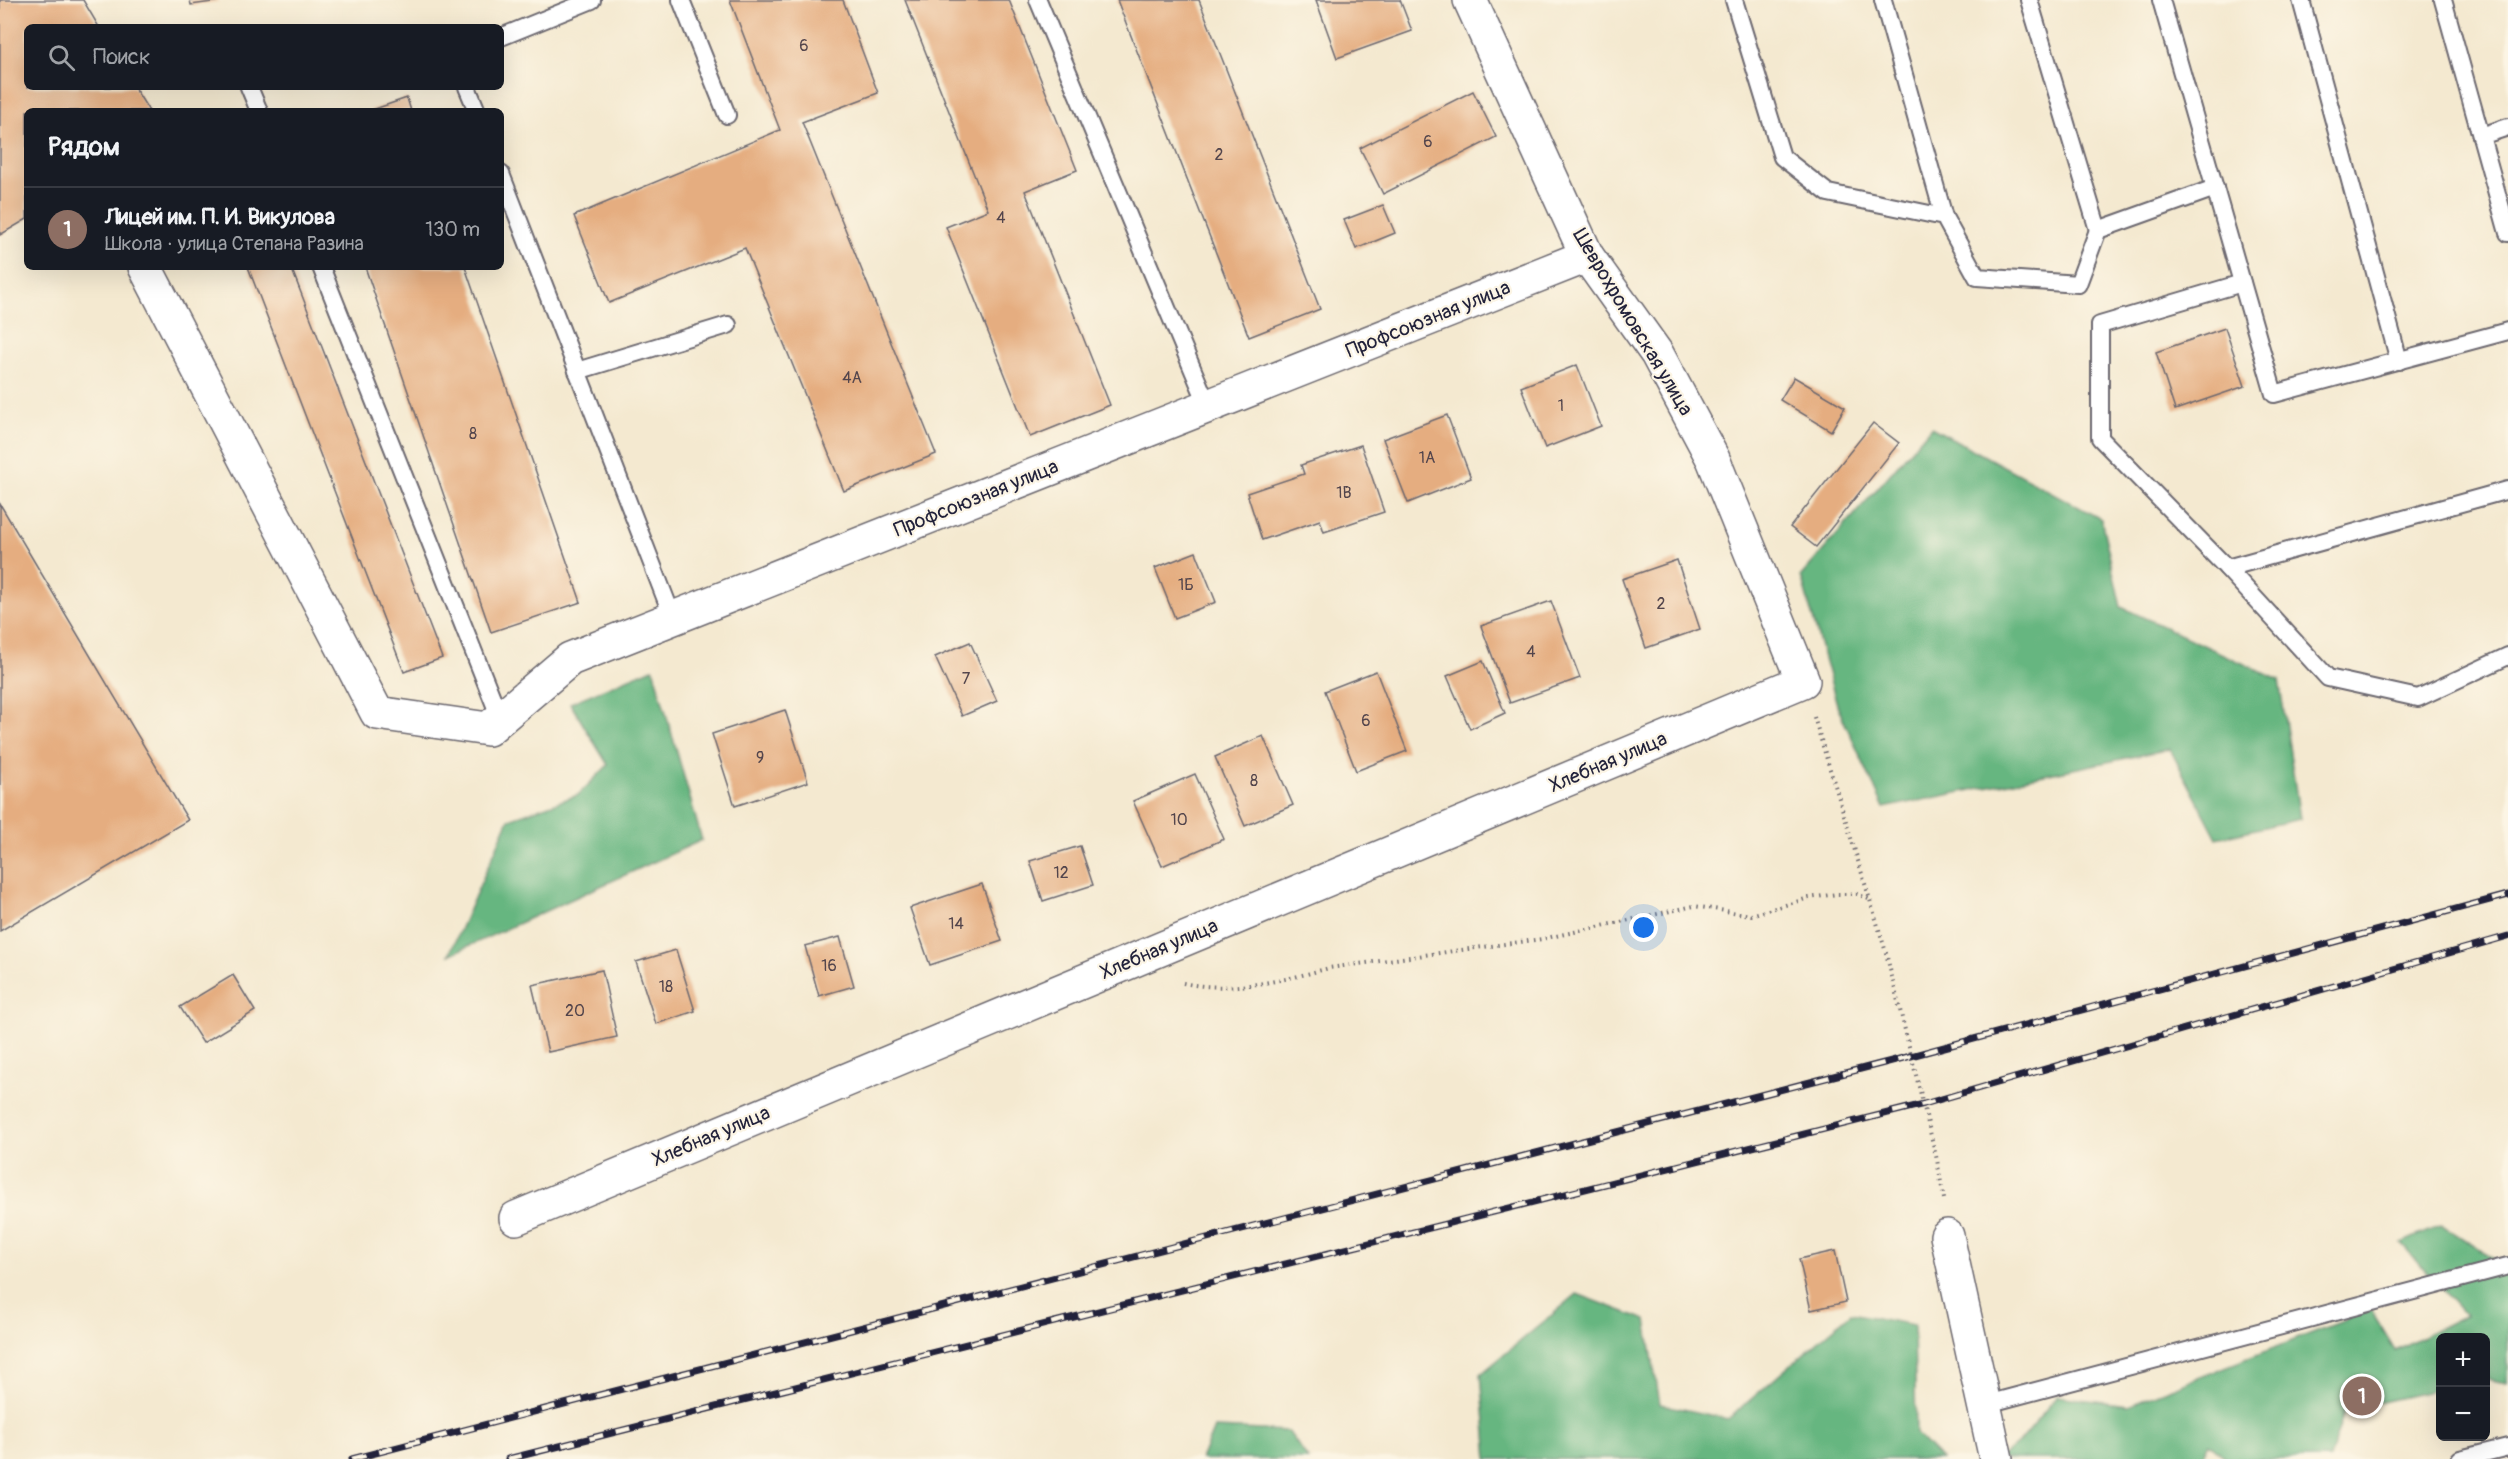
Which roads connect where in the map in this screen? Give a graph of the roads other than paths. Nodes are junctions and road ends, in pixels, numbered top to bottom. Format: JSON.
{"nodes":[{"id":1,"x":592,"y":0,"type":"edge"},
{"id":2,"x":681,"y":0,"type":"edge"},
{"id":3,"x":1038,"y":0,"type":"edge"},
{"id":4,"x":1470,"y":0,"type":"edge"},
{"id":5,"x":1734,"y":0,"type":"edge"},
{"id":6,"x":1883,"y":0,"type":"edge"},
{"id":7,"x":2029,"y":0,"type":"edge"},
{"id":8,"x":2161,"y":0,"type":"edge"},
{"id":9,"x":2301,"y":0,"type":"edge"},
{"id":10,"x":2443,"y":0,"type":"edge"},
{"id":11,"x":504,"y":36,"type":"edge"},
{"id":12,"x":250,"y":90,"type":"edge"},
{"id":13,"x":468,"y":90,"type":"edge"},
{"id":14,"x":258,"y":108,"type":"edge"},
{"id":15,"x":476,"y":108,"type":"edge"},
{"id":16,"x":727,"y":115,"type":"dead end"},
{"id":17,"x":2508,"y":127,"type":"edge"},
{"id":18,"x":2481,"y":136,"type":"junction"},
{"id":19,"x":504,"y":182,"type":"edge"},
{"id":20,"x":2215,"y":189,"type":"junction"},
{"id":21,"x":1944,"y":217,"type":"junction"},
{"id":22,"x":2098,"y":230,"type":"junction"},
{"id":23,"x":2508,"y":232,"type":"edge"},
{"id":24,"x":1587,"y":256,"type":"junction"},
{"id":25,"x":147,"y":270,"type":"edge"},
{"id":26,"x":322,"y":270,"type":"edge"},
{"id":27,"x":2242,"y":283,"type":"junction"},
{"id":28,"x":728,"y":325,"type":"dead end"},
{"id":29,"x":2508,"y":332,"type":"edge"},
{"id":30,"x":2399,"y":360,"type":"junction"},
{"id":31,"x":577,"y":371,"type":"junction"},
{"id":32,"x":1208,"y":406,"type":"junction"},
{"id":33,"x":2508,"y":490,"type":"edge"},
{"id":34,"x":2227,"y":568,"type":"junction"},
{"id":35,"x":673,"y":618,"type":"junction"},
{"id":36,"x":2508,"y":656,"type":"edge"},
{"id":37,"x":1803,"y":681,"type":"joint"},
{"id":38,"x":500,"y":718,"type":"junction"},
{"id":39,"x":516,"y":1218,"type":"dead end"},
{"id":40,"x":1947,"y":1236,"type":"road end"},
{"id":41,"x":2508,"y":1266,"type":"edge"},
{"id":42,"x":1983,"y":1406,"type":"junction"},
{"id":43,"x":2508,"y":1447,"type":"edge"},
{"id":44,"x":1996,"y":1459,"type":"edge"},
{"id":45,"x":2460,"y":1459,"type":"edge"}],
"edges":[{"from":1,"to":11,"type":"lane"},
{"from":2,"to":16,"type":"lane"},
{"from":3,"to":32,"type":"lane"},
{"from":4,"to":24,"type":"street","name":"Шеврохромовская улица"},
{"from":5,"to":21,"type":"lane"},
{"from":6,"to":21,"type":"lane"},
{"from":7,"to":22,"type":"lane"},
{"from":8,"to":20,"type":"lane"},
{"from":9,"to":30,"type":"lane"},
{"from":10,"to":18,"type":"lane"},
{"from":12,"to":14,"type":"lane"},
{"from":13,"to":15,"type":"lane"},
{"from":17,"to":18,"type":"lane"},
{"from":18,"to":23,"type":"lane"},
{"from":19,"to":31,"type":"lane"},
{"from":20,"to":22,"type":"lane"},
{"from":20,"to":27,"type":"lane"},
{"from":21,"to":22,"type":"lane"},
{"from":24,"to":32,"type":"street","name":"Профсоюзная улица"},
{"from":24,"to":37,"type":"street","name":"Шеврохромовская улица"},
{"from":25,"to":38,"type":"street","name":"Профсоюзная улица"},
{"from":26,"to":38,"type":"lane"},
{"from":27,"to":30,"type":"lane"},
{"from":27,"to":34,"type":"lane"},
{"from":28,"to":31,"type":"lane"},
{"from":29,"to":30,"type":"lane"},
{"from":31,"to":35,"type":"lane"},
{"from":32,"to":35,"type":"street","name":"Профсоюзная улица"},
{"from":33,"to":34,"type":"lane"},
{"from":34,"to":36,"type":"lane"},
{"from":35,"to":38,"type":"street","name":"Профсоюзная улица"},
{"from":37,"to":39,"type":"street","name":"Хлебная улица"},
{"from":40,"to":42,"type":"street"},
{"from":41,"to":42,"type":"lane"},
{"from":42,"to":44,"type":"street"},
{"from":43,"to":45,"type":"lane"}]}
